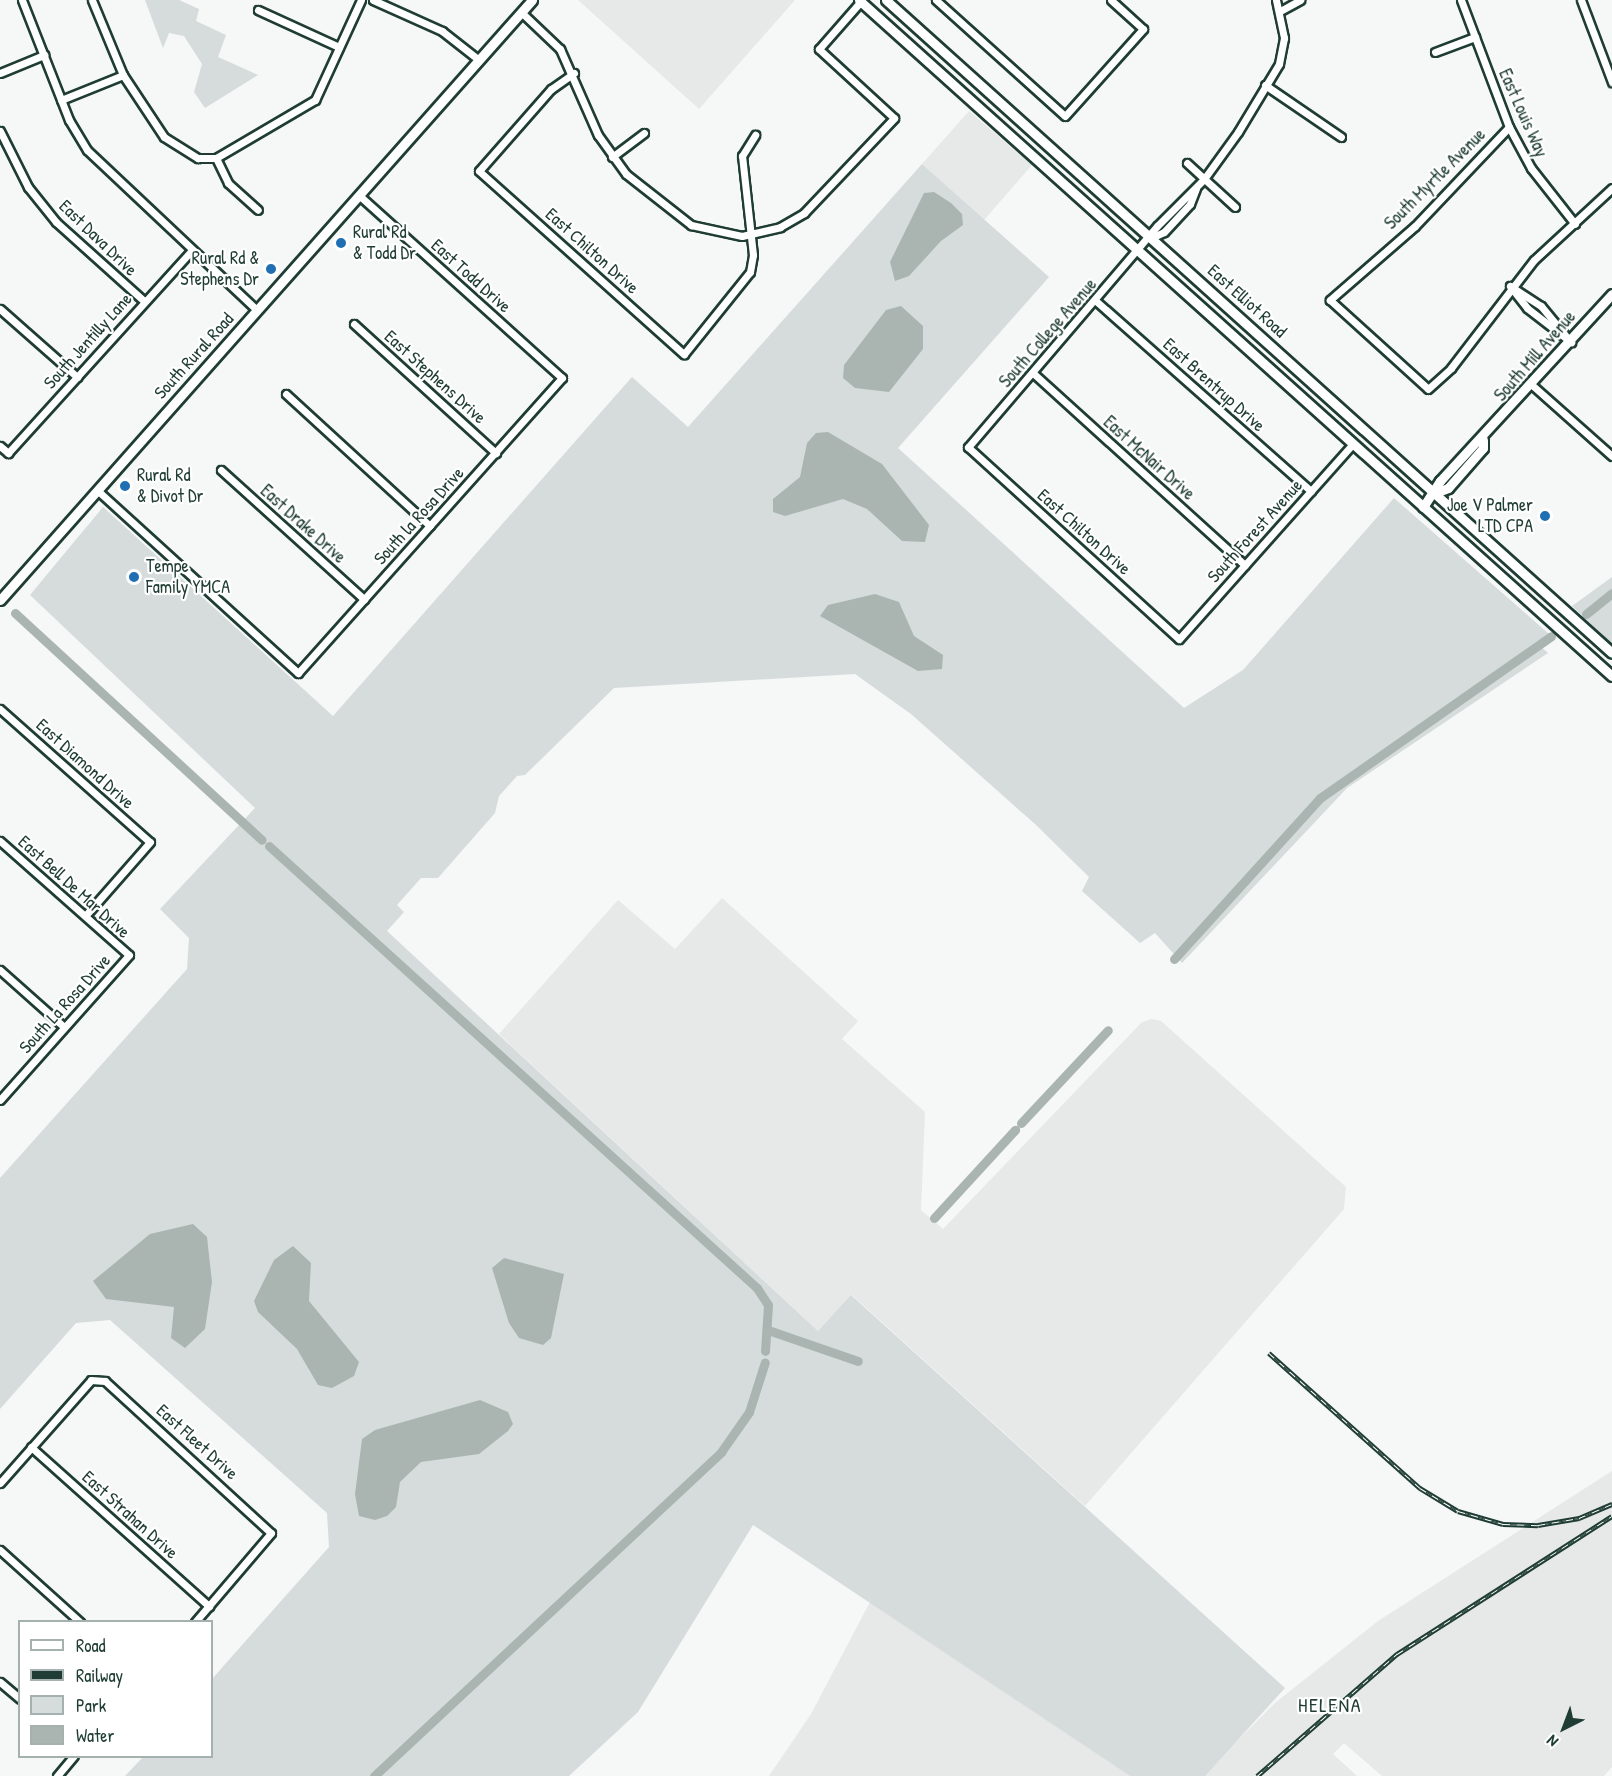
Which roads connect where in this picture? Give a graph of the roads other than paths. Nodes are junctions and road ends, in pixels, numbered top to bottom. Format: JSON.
{"nodes":[{"id":1,"x":22,"y":0,"type":"edge"},
{"id":2,"x":92,"y":0,"type":"edge"},
{"id":3,"x":361,"y":0,"type":"edge"},
{"id":4,"x":373,"y":0,"type":"edge"},
{"id":5,"x":532,"y":0,"type":"edge"},
{"id":6,"x":861,"y":0,"type":"edge"},
{"id":7,"x":886,"y":0,"type":"edge"},
{"id":8,"x":936,"y":0,"type":"edge"},
{"id":9,"x":1111,"y":0,"type":"edge"},
{"id":10,"x":1276,"y":0,"type":"edge"},
{"id":11,"x":1300,"y":0,"type":"edge"},
{"id":12,"x":1461,"y":0,"type":"edge"},
{"id":13,"x":1581,"y":0,"type":"edge"},
{"id":14,"x":258,"y":10,"type":"dead end"},
{"id":15,"x":1282,"y":10,"type":"junction"},
{"id":16,"x":521,"y":12,"type":"junction"},
{"id":17,"x":1475,"y":37,"type":"junction"},
{"id":18,"x":339,"y":47,"type":"junction"},
{"id":19,"x":1435,"y":52,"type":"dead end"},
{"id":20,"x":44,"y":55,"type":"junction"},
{"id":21,"x":480,"y":60,"type":"junction"},
{"id":22,"x":0,"y":73,"type":"edge"},
{"id":23,"x":574,"y":73,"type":"junction"},
{"id":24,"x":123,"y":75,"type":"junction"},
{"id":25,"x":1612,"y":82,"type":"edge"},
{"id":26,"x":1265,"y":85,"type":"junction"},
{"id":27,"x":61,"y":100,"type":"junction"},
{"id":28,"x":1509,"y":127,"type":"junction"},
{"id":29,"x":0,"y":131,"type":"edge"},
{"id":30,"x":644,"y":133,"type":"dead end"},
{"id":31,"x":754,"y":135,"type":"dead end"},
{"id":32,"x":1341,"y":137,"type":"dead end"},
{"id":33,"x":612,"y":157,"type":"junction"},
{"id":34,"x":216,"y":158,"type":"junction"},
{"id":35,"x":1186,"y":163,"type":"dead end"},
{"id":36,"x":1080,"y":174,"type":"junction"},
{"id":37,"x":1204,"y":179,"type":"junction"},
{"id":38,"x":1068,"y":187,"type":"junction"},
{"id":39,"x":1196,"y":188,"type":"junction"},
{"id":40,"x":1612,"y":188,"type":"edge"},
{"id":41,"x":359,"y":195,"type":"junction"},
{"id":42,"x":1176,"y":203,"type":"junction"},
{"id":43,"x":1235,"y":207,"type":"dead end"},
{"id":44,"x":258,"y":210,"type":"dead end"},
{"id":45,"x":1184,"y":211,"type":"junction"},
{"id":46,"x":1575,"y":224,"type":"junction"},
{"id":47,"x":752,"y":234,"type":"junction"},
{"id":48,"x":1151,"y":238,"type":"junction"},
{"id":49,"x":191,"y":251,"type":"junction"},
{"id":50,"x":1140,"y":251,"type":"junction"},
{"id":51,"x":1510,"y":286,"type":"junction"},
{"id":52,"x":1612,"y":295,"type":"edge"},
{"id":53,"x":144,"y":301,"type":"junction"},
{"id":54,"x":1096,"y":301,"type":"junction"},
{"id":55,"x":1541,"y":306,"type":"junction"},
{"id":56,"x":0,"y":309,"type":"edge"},
{"id":57,"x":257,"y":310,"type":"junction"},
{"id":58,"x":1534,"y":314,"type":"junction"},
{"id":59,"x":354,"y":324,"type":"dead end"},
{"id":60,"x":1570,"y":342,"type":"junction"},
{"id":61,"x":1033,"y":374,"type":"junction"},
{"id":62,"x":77,"y":376,"type":"junction"},
{"id":63,"x":562,"y":378,"type":"joint"},
{"id":64,"x":1532,"y":385,"type":"junction"},
{"id":65,"x":286,"y":394,"type":"dead end"},
{"id":66,"x":1353,"y":444,"type":"junction"},
{"id":67,"x":0,"y":446,"type":"edge"},
{"id":68,"x":968,"y":447,"type":"joint"},
{"id":69,"x":496,"y":453,"type":"junction"},
{"id":70,"x":1612,"y":456,"type":"edge"},
{"id":71,"x":221,"y":470,"type":"dead end"},
{"id":72,"x":97,"y":490,"type":"junction"},
{"id":73,"x":1311,"y":491,"type":"junction"},
{"id":74,"x":1435,"y":493,"type":"junction"},
{"id":75,"x":1423,"y":507,"type":"junction"},
{"id":76,"x":430,"y":526,"type":"junction"},
{"id":77,"x":1245,"y":565,"type":"junction"},
{"id":78,"x":364,"y":599,"type":"junction"},
{"id":79,"x":0,"y":600,"type":"edge"},
{"id":80,"x":1179,"y":639,"type":"joint"},
{"id":81,"x":1612,"y":653,"type":"edge"},
{"id":82,"x":1612,"y":676,"type":"edge"},
{"id":83,"x":0,"y":709,"type":"edge"},
{"id":84,"x":0,"y":841,"type":"edge"},
{"id":85,"x":85,"y":916,"type":"junction"},
{"id":86,"x":129,"y":955,"type":"joint"},
{"id":87,"x":0,"y":970,"type":"edge"},
{"id":88,"x":64,"y":1027,"type":"junction"},
{"id":89,"x":0,"y":1100,"type":"edge"},
{"id":90,"x":32,"y":1447,"type":"junction"},
{"id":91,"x":0,"y":1483,"type":"edge"},
{"id":92,"x":0,"y":1550,"type":"edge"},
{"id":93,"x":209,"y":1606,"type":"junction"},
{"id":94,"x":78,"y":1620,"type":"edge"},
{"id":95,"x":197,"y":1620,"type":"edge"},
{"id":96,"x":0,"y":1682,"type":"edge"},
{"id":97,"x":18,"y":1698,"type":"edge"},
{"id":98,"x":72,"y":1758,"type":"edge"},
{"id":99,"x":57,"y":1776,"type":"edge"}],
"edges":[{"from":1,"to":20,"type":"street"},
{"from":2,"to":24,"type":"street"},
{"from":3,"to":18,"type":"street"},
{"from":4,"to":21,"type":"street"},
{"from":5,"to":16,"type":"main road","name":"South Rural Road"},
{"from":6,"to":38,"type":"main road","name":"East Elliot Road"},
{"from":6,"to":47,"type":"street"},
{"from":7,"to":36,"type":"main road","name":"East Elliot Road"},
{"from":8,"to":9,"type":"street"},
{"from":10,"to":15,"type":"street"},
{"from":11,"to":15,"type":"street"},
{"from":12,"to":17,"type":"street","name":"East Louis Way"},
{"from":13,"to":25,"type":"street"},
{"from":14,"to":18,"type":"street"},
{"from":15,"to":26,"type":"street","name":"South College Avenue"},
{"from":16,"to":21,"type":"main road","name":"South Rural Road"},
{"from":16,"to":23,"type":"street"},
{"from":17,"to":19,"type":"street"},
{"from":17,"to":28,"type":"street","name":"East Louis Way"},
{"from":18,"to":34,"type":"street"},
{"from":20,"to":22,"type":"street"},
{"from":20,"to":27,"type":"street"},
{"from":21,"to":41,"type":"main road","name":"South Rural Road"},
{"from":23,"to":33,"type":"street"},
{"from":23,"to":47,"type":"street","name":"East Chilton Drive"},
{"from":24,"to":27,"type":"street"},
{"from":24,"to":34,"type":"street"},
{"from":26,"to":32,"type":"street"},
{"from":26,"to":37,"type":"street","name":"South College Avenue"},
{"from":27,"to":49,"type":"street"},
{"from":28,"to":46,"type":"street","name":"East Louis Way"},
{"from":28,"to":51,"type":"street","name":"South Myrtle Avenue"},
{"from":29,"to":53,"type":"street","name":"East Dava Drive"},
{"from":30,"to":33,"type":"street"},
{"from":31,"to":47,"type":"street"},
{"from":33,"to":47,"type":"street"},
{"from":34,"to":44,"type":"street"},
{"from":35,"to":37,"type":"street"},
{"from":36,"to":38,"type":"main road"},
{"from":36,"to":48,"type":"main road","name":"East Elliot Road"},
{"from":37,"to":39,"type":"street","name":"South College Avenue"},
{"from":37,"to":43,"type":"street"},
{"from":38,"to":50,"type":"main road","name":"East Elliot Road"},
{"from":39,"to":42,"type":"street","name":"South College Avenue"},
{"from":39,"to":45,"type":"street","name":"South College Avenue"},
{"from":40,"to":46,"type":"street"},
{"from":41,"to":57,"type":"main road","name":"South Rural Road"},
{"from":41,"to":63,"type":"street","name":"East Todd Drive"},
{"from":42,"to":45,"type":"street"},
{"from":42,"to":48,"type":"street","name":"South College Avenue"},
{"from":45,"to":48,"type":"street","name":"South College Avenue"},
{"from":46,"to":51,"type":"street"},
{"from":48,"to":50,"type":"street","name":"South College Avenue"},
{"from":48,"to":74,"type":"main road","name":"East Elliot Road"},
{"from":49,"to":53,"type":"street","name":"South Jentilly Lane"},
{"from":49,"to":57,"type":"street"},
{"from":50,"to":54,"type":"street","name":"South College Avenue"},
{"from":50,"to":66,"type":"main road","name":"East Elliot Road"},
{"from":51,"to":55,"type":"street"},
{"from":51,"to":58,"type":"street"},
{"from":52,"to":60,"type":"main road","name":"South Mill Avenue"},
{"from":53,"to":62,"type":"street","name":"South Jentilly Lane"},
{"from":54,"to":61,"type":"street","name":"South College Avenue"},
{"from":54,"to":73,"type":"street","name":"East Brentrup Drive"},
{"from":55,"to":58,"type":"street"},
{"from":55,"to":60,"type":"street"},
{"from":56,"to":62,"type":"street"},
{"from":57,"to":72,"type":"main road","name":"South Rural Road"},
{"from":58,"to":60,"type":"street"},
{"from":59,"to":69,"type":"street","name":"East Stephens Drive"},
{"from":60,"to":64,"type":"main road","name":"South Mill Avenue"},
{"from":61,"to":68,"type":"street","name":"South College Avenue"},
{"from":61,"to":77,"type":"street","name":"East McNair Drive"},
{"from":62,"to":67,"type":"street","name":"South Jentilly Lane"},
{"from":63,"to":69,"type":"street","name":"South la Rosa Drive"},
{"from":64,"to":70,"type":"street"},
{"from":64,"to":74,"type":"main road","name":"South Mill Avenue"},
{"from":65,"to":76,"type":"street"},
{"from":66,"to":73,"type":"street","name":"South Forest Avenue"},
{"from":66,"to":75,"type":"main road","name":"East Elliot Road"},
{"from":68,"to":80,"type":"street","name":"East Chilton Drive"},
{"from":69,"to":76,"type":"street","name":"South la Rosa Drive"},
{"from":71,"to":78,"type":"street","name":"East Drake Drive"},
{"from":72,"to":78,"type":"street","name":"South la Rosa Drive"},
{"from":72,"to":79,"type":"main road","name":"South Rural Road"},
{"from":73,"to":77,"type":"street","name":"South Forest Avenue"},
{"from":74,"to":75,"type":"main road","name":"South Mill Avenue"},
{"from":74,"to":81,"type":"main road","name":"East Elliot Road"},
{"from":75,"to":82,"type":"main road","name":"East Elliot Road"},
{"from":76,"to":78,"type":"street","name":"South la Rosa Drive"},
{"from":77,"to":80,"type":"street","name":"South Forest Avenue"},
{"from":83,"to":85,"type":"street","name":"East Diamond Drive"},
{"from":84,"to":85,"type":"street","name":"East Bell De Mar Drive"},
{"from":85,"to":86,"type":"street","name":"East Bell De Mar Drive"},
{"from":86,"to":88,"type":"street","name":"South La Rosa Drive"},
{"from":87,"to":88,"type":"street"},
{"from":88,"to":89,"type":"street","name":"South La Rosa Drive"},
{"from":90,"to":91,"type":"street"},
{"from":90,"to":93,"type":"street","name":"East Strahan Drive"},
{"from":90,"to":93,"type":"street","name":"East Fleet Drive"},
{"from":92,"to":94,"type":"street"},
{"from":93,"to":95,"type":"street"},
{"from":96,"to":97,"type":"street"},
{"from":98,"to":99,"type":"street"}]}
